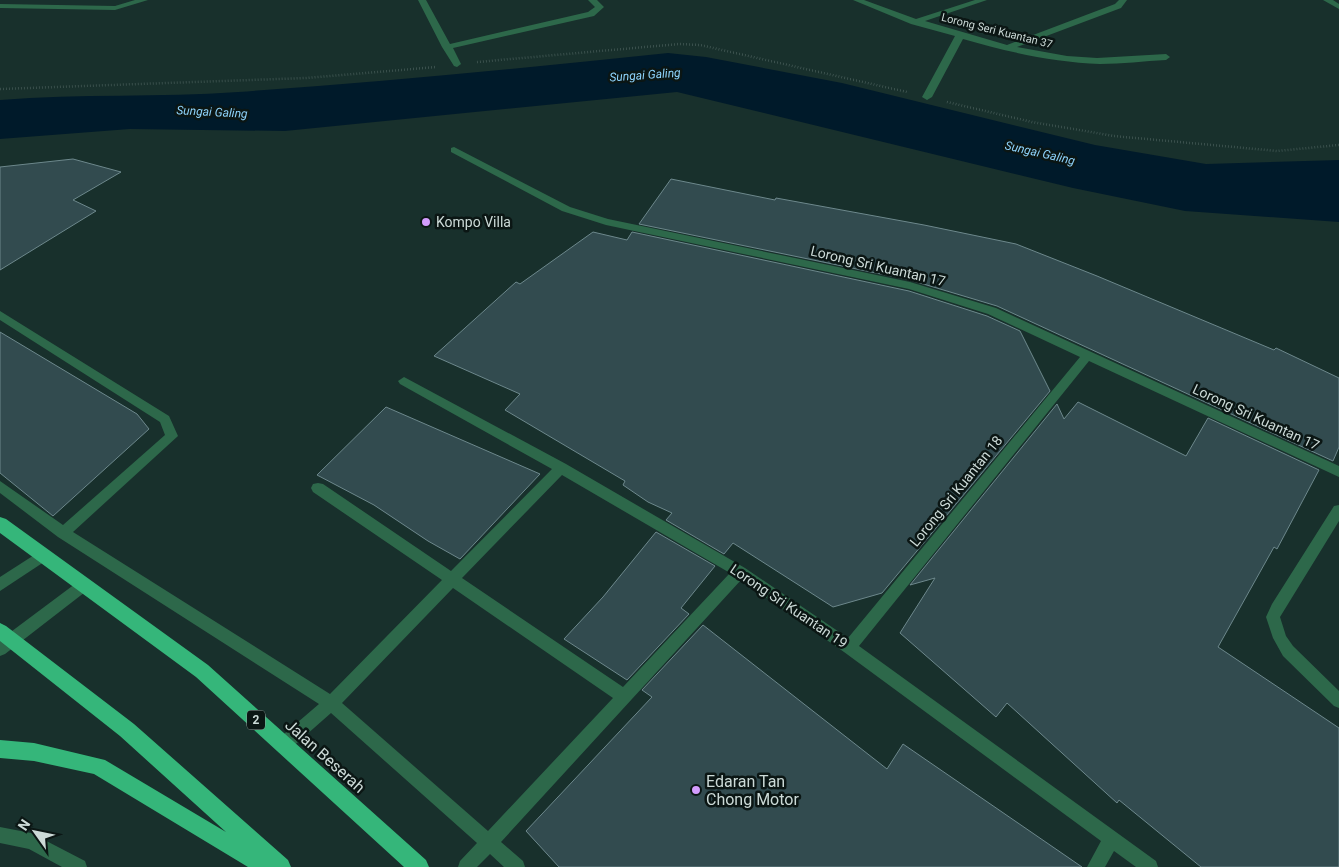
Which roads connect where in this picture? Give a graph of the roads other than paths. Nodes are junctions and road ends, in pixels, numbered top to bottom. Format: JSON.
{"nodes":[{"id":1,"x":422,"y":0,"type":"edge"},
{"id":2,"x":592,"y":0,"type":"edge"},
{"id":3,"x":857,"y":0,"type":"edge"},
{"id":4,"x":983,"y":0,"type":"edge"},
{"id":5,"x":1123,"y":0,"type":"edge"},
{"id":6,"x":1327,"y":0,"type":"edge"},
{"id":7,"x":142,"y":1,"type":"edge"},
{"id":8,"x":0,"y":6,"type":"edge"},
{"id":9,"x":1339,"y":7,"type":"edge"},
{"id":10,"x":914,"y":22,"type":"junction"},
{"id":11,"x":961,"y":34,"type":"junction"},
{"id":12,"x":446,"y":47,"type":"junction"},
{"id":13,"x":1010,"y":47,"type":"junction"},
{"id":14,"x":1166,"y":57,"type":"dead end"},
{"id":15,"x":457,"y":64,"type":"road end"},
{"id":16,"x":927,"y":97,"type":"road end"},
{"id":17,"x":454,"y":150,"type":"dead end"},
{"id":18,"x":0,"y":315,"type":"edge"},
{"id":19,"x":1087,"y":356,"type":"junction"},
{"id":20,"x":404,"y":381,"type":"dead end"},
{"id":21,"x":561,"y":468,"type":"junction"},
{"id":22,"x":1339,"y":472,"type":"edge"},
{"id":23,"x":0,"y":486,"type":"edge"},
{"id":24,"x":318,"y":488,"type":"dead end"},
{"id":25,"x":1339,"y":510,"type":"edge"},
{"id":26,"x":0,"y":524,"type":"edge"},
{"id":27,"x":63,"y":533,"type":"junction"},
{"id":28,"x":42,"y":556,"type":"junction"},
{"id":29,"x":740,"y":572,"type":"junction"},
{"id":30,"x":452,"y":579,"type":"junction"},
{"id":31,"x":0,"y":585,"type":"edge"},
{"id":32,"x":84,"y":585,"type":"junction"},
{"id":33,"x":4,"y":640,"type":"edge"},
{"id":34,"x":850,"y":647,"type":"junction"},
{"id":35,"x":625,"y":697,"type":"junction"},
{"id":36,"x":1339,"y":701,"type":"edge"},
{"id":37,"x":331,"y":703,"type":"junction"},
{"id":38,"x":283,"y":745,"type":"junction"},
{"id":39,"x":0,"y":749,"type":"edge"},
{"id":40,"x":0,"y":835,"type":"edge"},
{"id":41,"x":1112,"y":839,"type":"junction"},
{"id":42,"x":490,"y":842,"type":"junction"},
{"id":43,"x":79,"y":867,"type":"edge"},
{"id":44,"x":267,"y":867,"type":"edge"},
{"id":45,"x":281,"y":867,"type":"edge"},
{"id":46,"x":419,"y":867,"type":"edge"},
{"id":47,"x":466,"y":867,"type":"edge"},
{"id":48,"x":517,"y":867,"type":"edge"},
{"id":49,"x":1095,"y":867,"type":"edge"},
{"id":50,"x":1150,"y":867,"type":"edge"}],
"edges":[{"from":1,"to":12,"type":"street"},
{"from":2,"to":12,"type":"street"},
{"from":3,"to":10,"type":"street","name":"Lorong Seri Kuantan 37"},
{"from":4,"to":10,"type":"street"},
{"from":5,"to":13,"type":"street"},
{"from":6,"to":9,"type":"street"},
{"from":7,"to":8,"type":"street"},
{"from":10,"to":11,"type":"street","name":"Lorong Seri Kuantan 37"},
{"from":11,"to":13,"type":"street","name":"Lorong Seri Kuantan 37"},
{"from":11,"to":16,"type":"street"},
{"from":12,"to":15,"type":"street"},
{"from":13,"to":14,"type":"street","name":"Lorong Seri Kuantan 37"},
{"from":17,"to":19,"type":"street","name":"Lorong Sri Kuantan 17"},
{"from":18,"to":27,"type":"street"},
{"from":19,"to":22,"type":"street","name":"Lorong Sri Kuantan 17"},
{"from":19,"to":34,"type":"street","name":"Lorong Sri Kuantan 18"},
{"from":20,"to":21,"type":"street","name":"Lorong Sri Kuantan 19"},
{"from":21,"to":29,"type":"street","name":"Lorong Sri Kuantan 19"},
{"from":21,"to":30,"type":"street"},
{"from":23,"to":27,"type":"street"},
{"from":24,"to":30,"type":"street"},
{"from":25,"to":36,"type":"street"},
{"from":26,"to":28,"type":"highway","name":"Jalan Beserah"},
{"from":27,"to":37,"type":"street"},
{"from":28,"to":31,"type":"street"},
{"from":28,"to":32,"type":"highway","name":"Jalan Beserah"},
{"from":29,"to":34,"type":"street","name":"Lorong Sri Kuantan 19"},
{"from":29,"to":35,"type":"street"},
{"from":30,"to":35,"type":"street"},
{"from":30,"to":37,"type":"street"},
{"from":32,"to":33,"type":"street"},
{"from":32,"to":38,"type":"highway","name":"Jalan Beserah","number":"2"},
{"from":33,"to":45,"type":"highway"},
{"from":34,"to":41,"type":"street","name":"Lorong Sri Kuantan 19"},
{"from":35,"to":42,"type":"street"},
{"from":37,"to":38,"type":"street"},
{"from":37,"to":42,"type":"street"},
{"from":38,"to":46,"type":"highway","name":"Jalan Beserah","number":"2"},
{"from":39,"to":44,"type":"highway"},
{"from":40,"to":43,"type":"street"},
{"from":41,"to":49,"type":"street"},
{"from":41,"to":50,"type":"street","name":"Lorong Sri Kuantan 19"},
{"from":42,"to":47,"type":"street"},
{"from":42,"to":48,"type":"street"}]}
